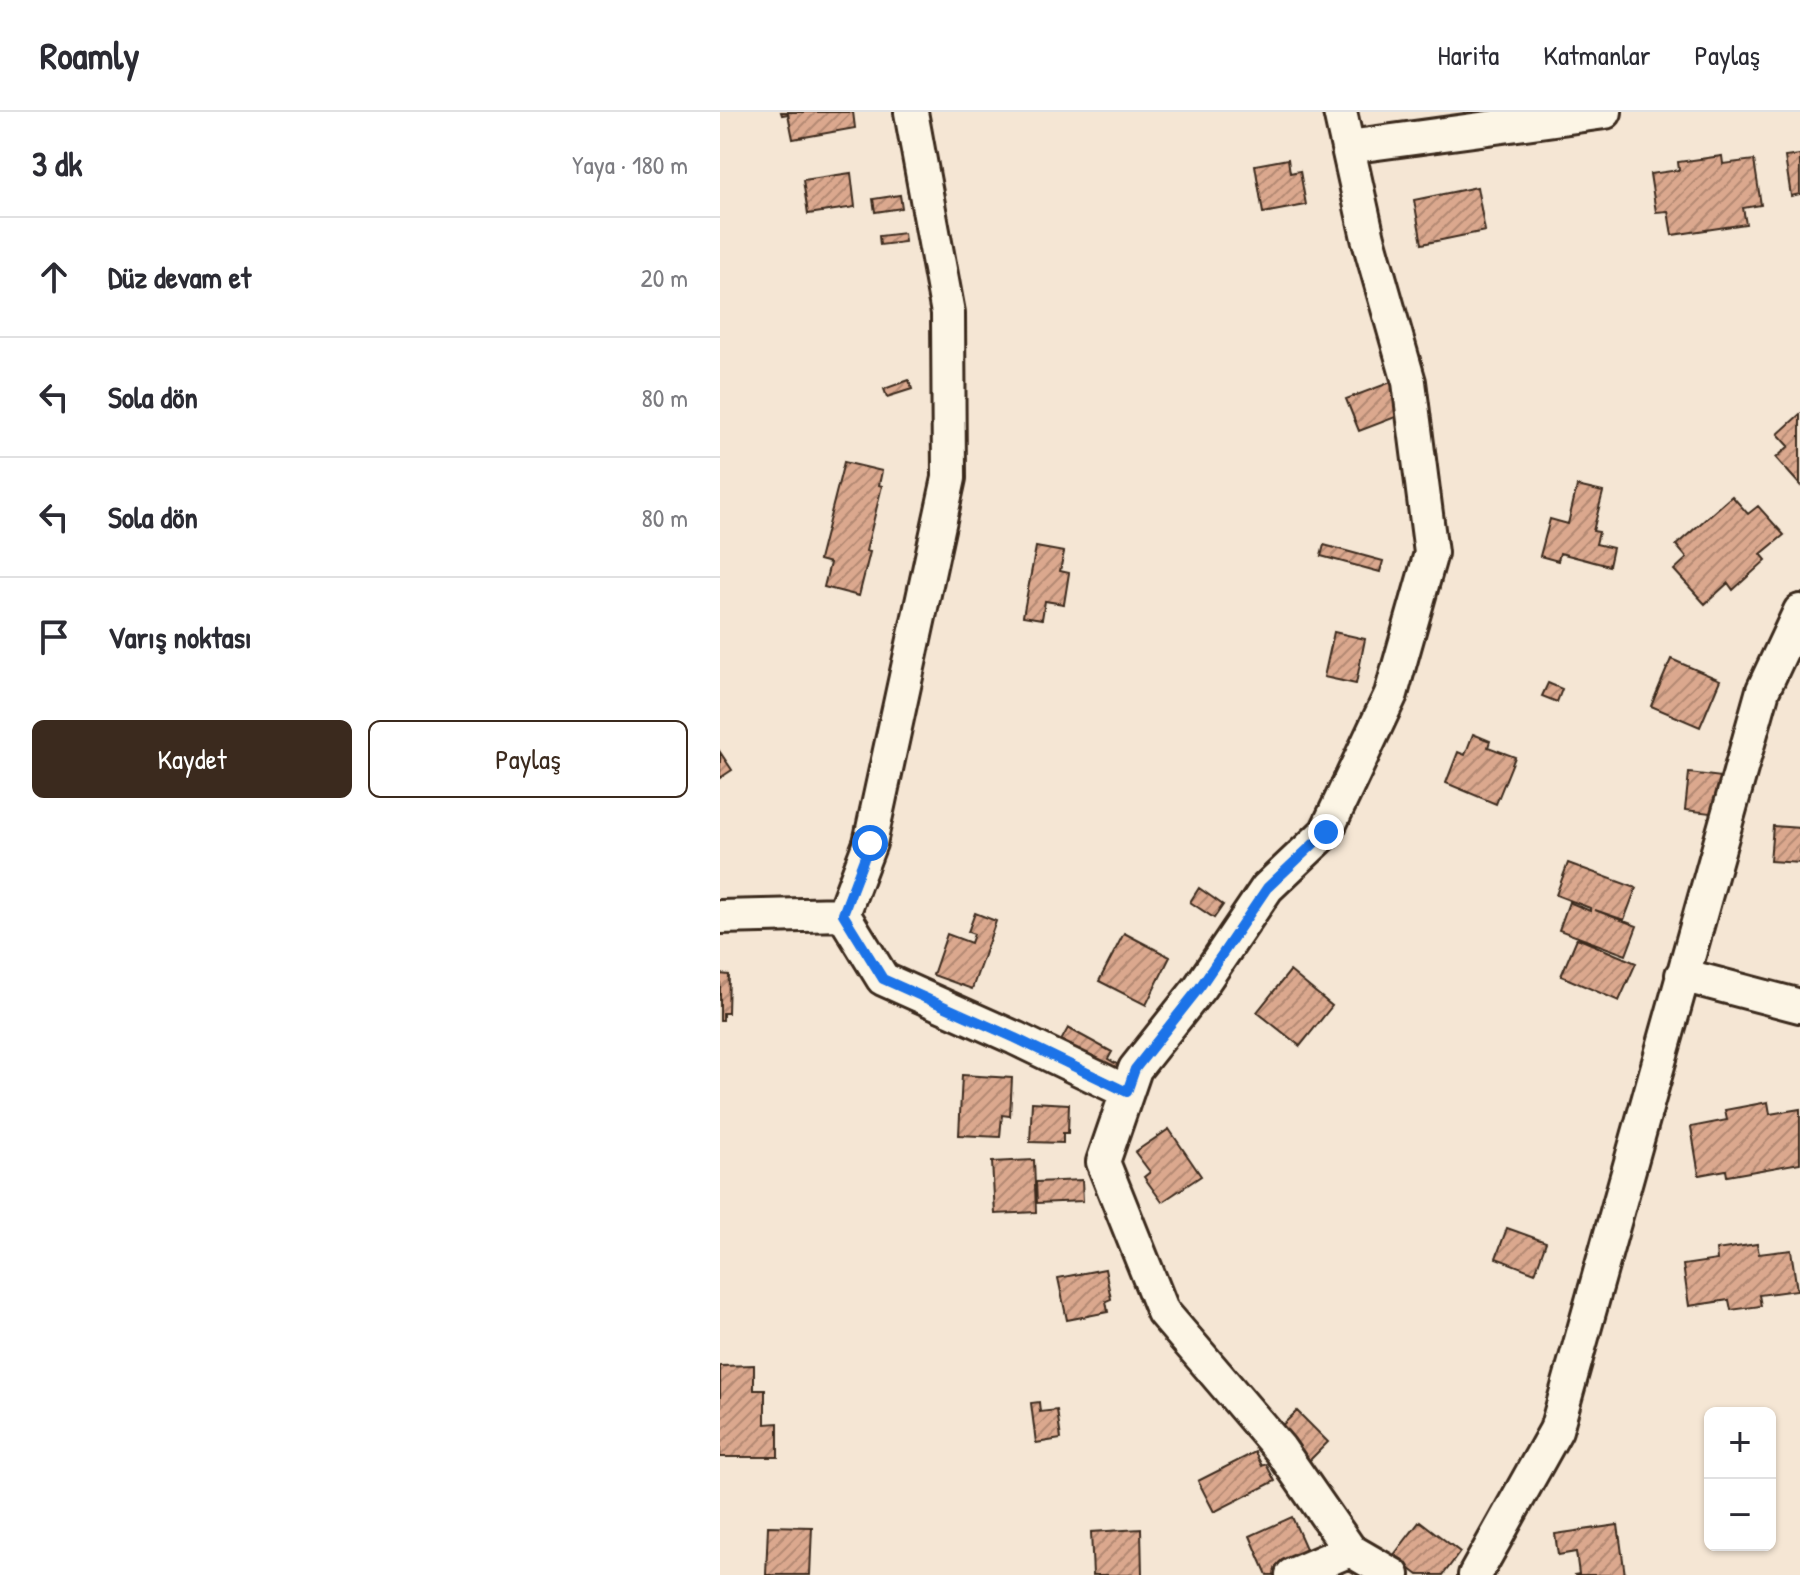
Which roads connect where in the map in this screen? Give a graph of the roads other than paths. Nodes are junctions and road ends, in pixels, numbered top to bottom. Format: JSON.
{"nodes":[{"id":1,"x":911,"y":112,"type":"edge"},
{"id":2,"x":1340,"y":112,"type":"edge"},
{"id":3,"x":1605,"y":112,"type":"edge"},
{"id":4,"x":1348,"y":147,"type":"junction"},
{"id":5,"x":1800,"y":611,"type":"edge"},
{"id":6,"x":843,"y":914,"type":"junction"},
{"id":7,"x":720,"y":917,"type":"edge"},
{"id":8,"x":1682,"y":975,"type":"junction"},
{"id":9,"x":1800,"y":1006,"type":"edge"},
{"id":10,"x":1127,"y":1092,"type":"junction"},
{"id":11,"x":1350,"y":1550,"type":"junction"},
{"id":12,"x":1292,"y":1575,"type":"edge"},
{"id":13,"x":1393,"y":1575,"type":"edge"},
{"id":14,"x":1475,"y":1575,"type":"edge"}],
"edges":[{"from":1,"to":6,"type":"street"},
{"from":2,"to":4,"type":"street"},
{"from":3,"to":4,"type":"street"},
{"from":4,"to":10,"type":"street"},
{"from":5,"to":8,"type":"street"},
{"from":6,"to":7,"type":"street"},
{"from":6,"to":10,"type":"street"},
{"from":8,"to":9,"type":"street"},
{"from":8,"to":14,"type":"street"},
{"from":10,"to":11,"type":"street"},
{"from":11,"to":12,"type":"street"},
{"from":11,"to":13,"type":"street"}]}
